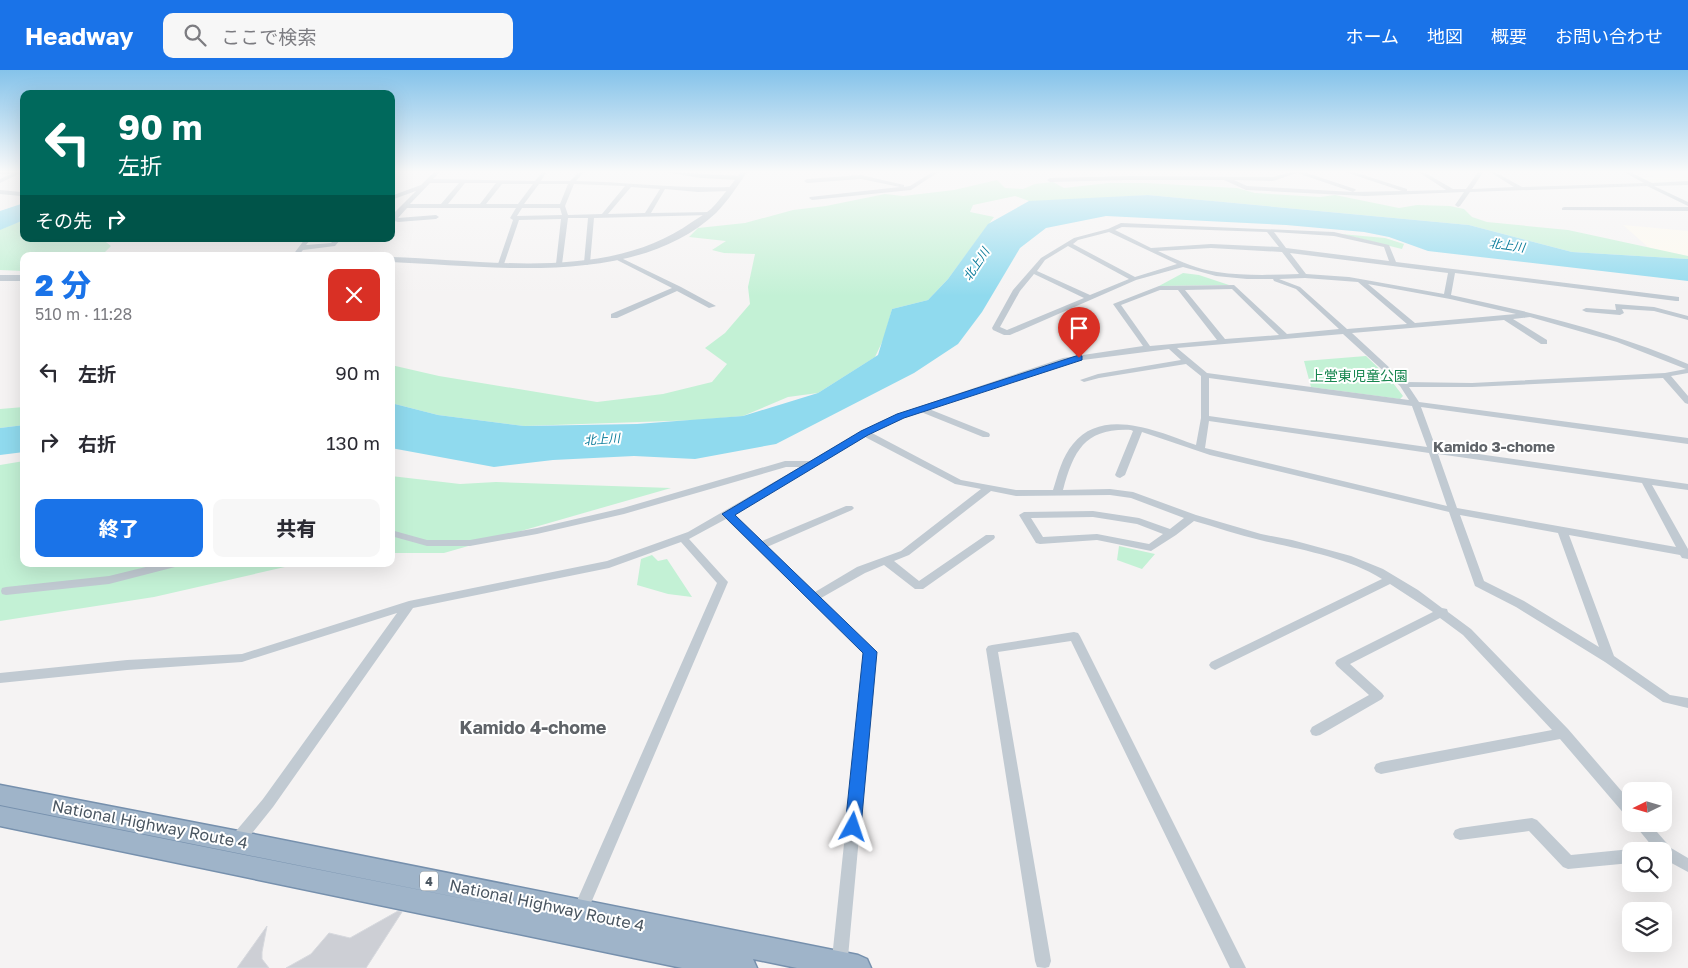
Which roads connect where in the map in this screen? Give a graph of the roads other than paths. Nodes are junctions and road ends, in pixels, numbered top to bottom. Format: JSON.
{"nodes":[{"id":1,"x":517,"y":213,"type":"edge"},
{"id":2,"x":710,"y":213,"type":"joint"},
{"id":3,"x":647,"y":214,"type":"joint"},
{"id":4,"x":565,"y":215,"type":"junction"},
{"id":5,"x":591,"y":215,"type":"junction"},
{"id":6,"x":604,"y":215,"type":"joint"},
{"id":7,"x":436,"y":217,"type":"dead end"},
{"id":8,"x":517,"y":218,"type":"junction"},
{"id":9,"x":395,"y":219,"type":"edge"},
{"id":10,"x":1110,"y":230,"type":"junction"},
{"id":11,"x":1269,"y":230,"type":"junction"},
{"id":12,"x":305,"y":242,"type":"edge"},
{"id":13,"x":336,"y":242,"type":"edge"},
{"id":14,"x":1069,"y":244,"type":"junction"},
{"id":15,"x":300,"y":248,"type":"junction"},
{"id":16,"x":1151,"y":250,"type":"junction"},
{"id":17,"x":1285,"y":250,"type":"junction"},
{"id":18,"x":298,"y":252,"type":"edge"},
{"id":19,"x":395,"y":259,"type":"edge"},
{"id":20,"x":619,"y":259,"type":"junction"},
{"id":21,"x":587,"y":263,"type":"junction"},
{"id":22,"x":501,"y":264,"type":"junction"},
{"id":23,"x":560,"y":264,"type":"junction"},
{"id":24,"x":1393,"y":264,"type":"junction"},
{"id":25,"x":1182,"y":265,"type":"junction"},
{"id":26,"x":1032,"y":271,"type":"junction"},
{"id":27,"x":1452,"y":271,"type":"junction"},
{"id":28,"x":1304,"y":276,"type":"junction"},
{"id":29,"x":1245,"y":277,"type":"junction"},
{"id":30,"x":0,"y":278,"type":"edge"},
{"id":31,"x":20,"y":278,"type":"edge"},
{"id":32,"x":1134,"y":279,"type":"junction"},
{"id":33,"x":1359,"y":281,"type":"junction"},
{"id":34,"x":679,"y":288,"type":"junction"},
{"id":35,"x":1180,"y":288,"type":"junction"},
{"id":36,"x":1447,"y":296,"type":"junction"},
{"id":37,"x":1090,"y":298,"type":"junction"},
{"id":38,"x":1676,"y":299,"type":"dead end"},
{"id":39,"x":712,"y":306,"type":"dead end"},
{"id":40,"x":1586,"y":310,"type":"dead end"},
{"id":41,"x":614,"y":316,"type":"dead end"},
{"id":42,"x":1531,"y":316,"type":"junction"},
{"id":43,"x":1507,"y":318,"type":"junction"},
{"id":44,"x":1688,"y":318,"type":"edge"},
{"id":45,"x":1414,"y":326,"type":"junction"},
{"id":46,"x":1347,"y":332,"type":"junction"},
{"id":47,"x":1286,"y":337,"type":"junction"},
{"id":48,"x":1223,"y":342,"type":"junction"},
{"id":49,"x":1544,"y":342,"type":"dead end"},
{"id":50,"x":1171,"y":347,"type":"junction"},
{"id":51,"x":1148,"y":348,"type":"junction"},
{"id":52,"x":1187,"y":361,"type":"junction"},
{"id":53,"x":1688,"y":367,"type":"edge"},
{"id":54,"x":1688,"y":371,"type":"edge"},
{"id":55,"x":1204,"y":375,"type":"junction"},
{"id":56,"x":1665,"y":375,"type":"junction"},
{"id":57,"x":1084,"y":380,"type":"dead end"},
{"id":58,"x":1403,"y":384,"type":"junction"},
{"id":59,"x":1688,"y":401,"type":"edge"},
{"id":60,"x":1416,"y":404,"type":"junction"},
{"id":61,"x":920,"y":409,"type":"junction"},
{"id":62,"x":1205,"y":418,"type":"junction"},
{"id":63,"x":1138,"y":430,"type":"junction"},
{"id":64,"x":865,"y":433,"type":"junction"},
{"id":65,"x":986,"y":434,"type":"dead end"},
{"id":66,"x":1688,"y":441,"type":"edge"},
{"id":67,"x":1200,"y":449,"type":"junction"},
{"id":68,"x":1433,"y":450,"type":"junction"},
{"id":69,"x":814,"y":464,"type":"junction"},
{"id":70,"x":1120,"y":475,"type":"dead end"},
{"id":71,"x":1645,"y":480,"type":"junction"},
{"id":72,"x":1688,"y":487,"type":"edge"},
{"id":73,"x":988,"y":489,"type":"junction"},
{"id":74,"x":1058,"y":492,"type":"junction"},
{"id":75,"x":849,"y":508,"type":"dead end"},
{"id":76,"x":1454,"y":511,"type":"junction"},
{"id":77,"x":727,"y":514,"type":"junction"},
{"id":78,"x":1192,"y":517,"type":"junction"},
{"id":79,"x":1562,"y":530,"type":"junction"},
{"id":80,"x":1172,"y":532,"type":"junction"},
{"id":81,"x":395,"y":534,"type":"edge"},
{"id":82,"x":990,"y":537,"type":"dead end"},
{"id":83,"x":683,"y":538,"type":"junction"},
{"id":84,"x":760,"y":546,"type":"junction"},
{"id":85,"x":1687,"y":555,"type":"edge"},
{"id":86,"x":886,"y":561,"type":"junction"},
{"id":87,"x":159,"y":567,"type":"edge"},
{"id":88,"x":1390,"y":579,"type":"junction"},
{"id":89,"x":6,"y":591,"type":"dead end"},
{"id":90,"x":813,"y":598,"type":"junction"},
{"id":91,"x":409,"y":605,"type":"junction"},
{"id":92,"x":1443,"y":612,"type":"junction"},
{"id":93,"x":1609,"y":659,"type":"junction"},
{"id":94,"x":1215,"y":665,"type":"dead end"},
{"id":95,"x":0,"y":678,"type":"edge"},
{"id":96,"x":1688,"y":703,"type":"edge"},
{"id":97,"x":1316,"y":731,"type":"dead end"},
{"id":98,"x":1563,"y":733,"type":"junction"},
{"id":99,"x":1381,"y":768,"type":"dead end"},
{"id":100,"x":0,"y":795,"type":"edge"},
{"id":101,"x":1622,"y":802,"type":"edge"},
{"id":102,"x":0,"y":816,"type":"edge"},
{"id":103,"x":1648,"y":832,"type":"edge"},
{"id":104,"x":1460,"y":834,"type":"dead end"},
{"id":105,"x":238,"y":841,"type":"junction"},
{"id":106,"x":1656,"y":842,"type":"edge"},
{"id":107,"x":1622,"y":857,"type":"edge"},
{"id":108,"x":1672,"y":857,"type":"edge"},
{"id":109,"x":220,"y":862,"type":"junction"},
{"id":110,"x":1688,"y":865,"type":"edge"},
{"id":111,"x":580,"y":912,"type":"junction"},
{"id":112,"x":1043,"y":961,"type":"dead end"},
{"id":113,"x":845,"y":967,"type":"edge"},
{"id":114,"x":744,"y":968,"type":"edge"},
{"id":115,"x":1238,"y":968,"type":"edge"}],
"edges":[{"from":1,"to":8,"type":"street"},
{"from":2,"to":3,"type":"street"},
{"from":2,"to":20,"type":"street"},
{"from":3,"to":6,"type":"street"},
{"from":4,"to":5,"type":"street"},
{"from":4,"to":8,"type":"street"},
{"from":4,"to":23,"type":"street"},
{"from":5,"to":6,"type":"street"},
{"from":5,"to":21,"type":"street"},
{"from":7,"to":9,"type":"street"},
{"from":8,"to":22,"type":"street"},
{"from":10,"to":11,"type":"street"},
{"from":10,"to":14,"type":"street"},
{"from":10,"to":16,"type":"street"},
{"from":11,"to":17,"type":"street"},
{"from":11,"to":24,"type":"street"},
{"from":12,"to":15,"type":"street"},
{"from":13,"to":15,"type":"street"},
{"from":14,"to":26,"type":"street"},
{"from":14,"to":32,"type":"street"},
{"from":15,"to":18,"type":"street"},
{"from":16,"to":17,"type":"street"},
{"from":16,"to":25,"type":"street"},
{"from":17,"to":24,"type":"street"},
{"from":17,"to":28,"type":"street"},
{"from":19,"to":22,"type":"street"},
{"from":20,"to":21,"type":"street"},
{"from":20,"to":34,"type":"street"},
{"from":21,"to":23,"type":"street"},
{"from":22,"to":23,"type":"street"},
{"from":24,"to":27,"type":"street"},
{"from":25,"to":29,"type":"street"},
{"from":25,"to":32,"type":"street"},
{"from":26,"to":37,"type":"street"},
{"from":26,"to":37,"type":"street"},
{"from":27,"to":36,"type":"street"},
{"from":27,"to":38,"type":"street"},
{"from":28,"to":29,"type":"street"},
{"from":28,"to":33,"type":"street"},
{"from":29,"to":46,"type":"street"},
{"from":30,"to":31,"type":"street"},
{"from":32,"to":37,"type":"street"},
{"from":33,"to":36,"type":"street"},
{"from":33,"to":45,"type":"street"},
{"from":34,"to":39,"type":"street"},
{"from":34,"to":41,"type":"street"},
{"from":35,"to":47,"type":"street"},
{"from":35,"to":48,"type":"street"},
{"from":35,"to":51,"type":"street"},
{"from":36,"to":42,"type":"street"},
{"from":40,"to":44,"type":"street"},
{"from":42,"to":43,"type":"street"},
{"from":42,"to":53,"type":"street"},
{"from":43,"to":45,"type":"street"},
{"from":43,"to":49,"type":"street"},
{"from":45,"to":46,"type":"street"},
{"from":46,"to":47,"type":"street"},
{"from":46,"to":58,"type":"street"},
{"from":47,"to":48,"type":"street"},
{"from":48,"to":50,"type":"street"},
{"from":50,"to":51,"type":"street"},
{"from":50,"to":52,"type":"street"},
{"from":51,"to":61,"type":"street"},
{"from":52,"to":55,"type":"street"},
{"from":52,"to":57,"type":"street"},
{"from":54,"to":56,"type":"street"},
{"from":55,"to":60,"type":"street"},
{"from":55,"to":62,"type":"street"},
{"from":56,"to":58,"type":"street"},
{"from":56,"to":59,"type":"street"},
{"from":58,"to":60,"type":"street"},
{"from":60,"to":66,"type":"street"},
{"from":60,"to":68,"type":"street"},
{"from":61,"to":64,"type":"street"},
{"from":61,"to":65,"type":"street"},
{"from":62,"to":67,"type":"street"},
{"from":62,"to":68,"type":"street"},
{"from":63,"to":67,"type":"street"},
{"from":63,"to":70,"type":"street"},
{"from":63,"to":74,"type":"street"},
{"from":64,"to":69,"type":"street"},
{"from":64,"to":73,"type":"street"},
{"from":67,"to":76,"type":"street"},
{"from":68,"to":71,"type":"street"},
{"from":68,"to":76,"type":"street"},
{"from":69,"to":77,"type":"street"},
{"from":69,"to":81,"type":"street"},
{"from":71,"to":72,"type":"street"},
{"from":71,"to":85,"type":"street"},
{"from":73,"to":74,"type":"street"},
{"from":73,"to":86,"type":"street"},
{"from":74,"to":78,"type":"street"},
{"from":75,"to":84,"type":"street"},
{"from":76,"to":79,"type":"street"},
{"from":76,"to":93,"type":"street"},
{"from":77,"to":83,"type":"street"},
{"from":77,"to":84,"type":"street"},
{"from":78,"to":80,"type":"street"},
{"from":78,"to":88,"type":"street"},
{"from":79,"to":85,"type":"street"},
{"from":79,"to":93,"type":"street"},
{"from":80,"to":80,"type":"street"},
{"from":82,"to":86,"type":"street"},
{"from":83,"to":91,"type":"street"},
{"from":83,"to":111,"type":"street"},
{"from":84,"to":90,"type":"street"},
{"from":86,"to":90,"type":"street"},
{"from":87,"to":89,"type":"street"},
{"from":88,"to":92,"type":"street"},
{"from":88,"to":94,"type":"street"},
{"from":90,"to":113,"type":"street"},
{"from":91,"to":95,"type":"street"},
{"from":91,"to":105,"type":"street"},
{"from":92,"to":97,"type":"street"},
{"from":92,"to":98,"type":"street"},
{"from":93,"to":96,"type":"street"},
{"from":98,"to":99,"type":"street"},
{"from":98,"to":101,"type":"street"},
{"from":100,"to":105,"type":"highway","name":"National Highway Route 4","number":"4"},
{"from":102,"to":109,"type":"highway","name":"National Highway Route 4","number":"4"},
{"from":103,"to":106,"type":"street"},
{"from":104,"to":107,"type":"street"},
{"from":105,"to":109,"type":"street"},
{"from":105,"to":111,"type":"highway","name":"National Highway Route 4","number":"4"},
{"from":108,"to":110,"type":"street"},
{"from":109,"to":114,"type":"highway","name":"National Highway Route 4","number":"4"},
{"from":111,"to":113,"type":"highway","name":"National Highway Route 4","number":"4"},
{"from":112,"to":115,"type":"street"}]}
